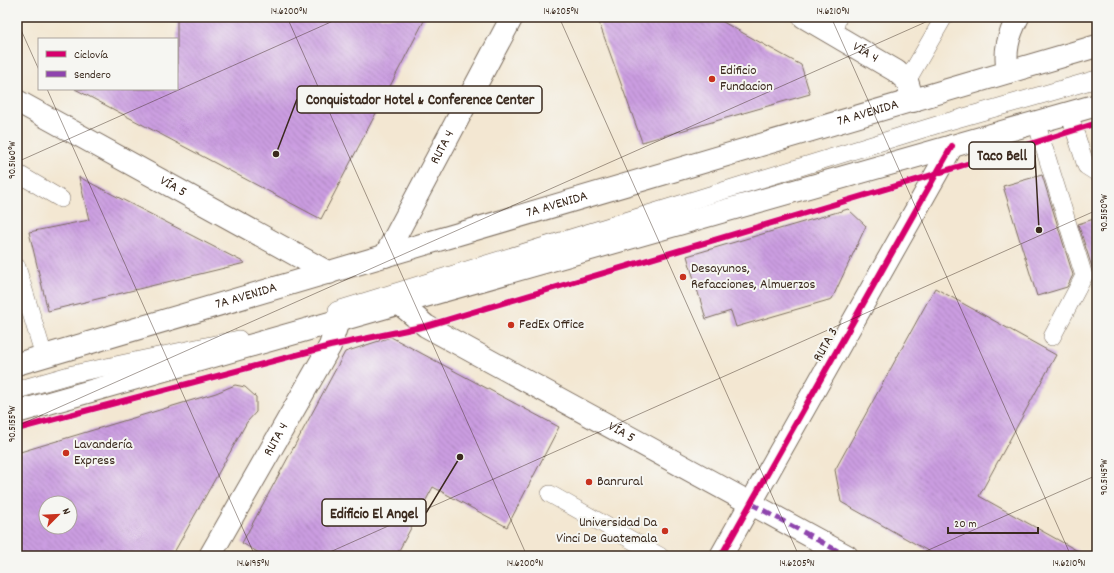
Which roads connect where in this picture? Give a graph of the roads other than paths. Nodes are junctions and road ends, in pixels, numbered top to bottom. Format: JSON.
{"nodes":[{"id":1,"x":512,"y":17,"type":"edge"},
{"id":2,"x":804,"y":17,"type":"edge"},
{"id":3,"x":944,"y":17,"type":"edge"},
{"id":4,"x":1018,"y":17,"type":"edge"},
{"id":5,"x":836,"y":25,"type":"edge"},
{"id":6,"x":1097,"y":46,"type":"edge"},
{"id":7,"x":1008,"y":72,"type":"junction"},
{"id":8,"x":1097,"y":79,"type":"edge"},
{"id":9,"x":910,"y":91,"type":"junction"},
{"id":10,"x":17,"y":101,"type":"edge"},
{"id":11,"x":1097,"y":105,"type":"edge"},
{"id":12,"x":1069,"y":113,"type":"junction"},
{"id":13,"x":1036,"y":122,"type":"junction"},
{"id":14,"x":952,"y":146,"type":"junction"},
{"id":15,"x":17,"y":173,"type":"edge"},
{"id":16,"x":1097,"y":173,"type":"edge"},
{"id":17,"x":61,"y":199,"type":"dead end"},
{"id":18,"x":385,"y":256,"type":"junction"},
{"id":19,"x":17,"y":267,"type":"edge"},
{"id":20,"x":329,"y":273,"type":"junction"},
{"id":21,"x":400,"y":303,"type":"junction"},
{"id":22,"x":338,"y":321,"type":"junction"},
{"id":23,"x":1052,"y":337,"type":"dead end"},
{"id":24,"x":44,"y":356,"type":"junction"},
{"id":25,"x":17,"y":364,"type":"edge"},
{"id":26,"x":17,"y":390,"type":"edge"},
{"id":27,"x":17,"y":412,"type":"edge"},
{"id":28,"x":550,"y":494,"type":"dead end"},
{"id":29,"x":750,"y":503,"type":"junction"},
{"id":30,"x":210,"y":556,"type":"edge"},
{"id":31,"x":660,"y":556,"type":"edge"},
{"id":32,"x":721,"y":556,"type":"edge"},
{"id":33,"x":847,"y":556,"type":"edge"}],
"edges":[{"from":1,"to":18,"type":"main road","name":"RUTA 4"},
{"from":2,"to":5,"type":"main road","name":"VÍA 4"},
{"from":3,"to":9,"type":"lane"},
{"from":4,"to":7,"type":"main road"},
{"from":5,"to":9,"type":"main road","name":"VÍA 4"},
{"from":6,"to":7,"type":"main road","name":"7A AVENIDA"},
{"from":7,"to":9,"type":"main road","name":"7A AVENIDA"},
{"from":8,"to":26,"type":"lane"},
{"from":9,"to":18,"type":"main road","name":"7A AVENIDA"},
{"from":10,"to":20,"type":"main road","name":"VÍA 5"},
{"from":11,"to":12,"type":"main road"},
{"from":12,"to":13,"type":"main road"},
{"from":12,"to":16,"type":"lane"},
{"from":13,"to":14,"type":"main road"},
{"from":13,"to":23,"type":"lane"},
{"from":14,"to":21,"type":"main road"},
{"from":14,"to":29,"type":"main road","name":"RUTA 3"},
{"from":15,"to":17,"type":"lane"},
{"from":18,"to":20,"type":"main road","name":"7A AVENIDA"},
{"from":19,"to":24,"type":"lane"},
{"from":20,"to":24,"type":"main road","name":"7A AVENIDA"},
{"from":21,"to":22,"type":"main road"},
{"from":21,"to":29,"type":"main road","name":"VÍA 5"},
{"from":22,"to":27,"type":"main road"},
{"from":22,"to":30,"type":"main road","name":"RUTA 4"},
{"from":24,"to":25,"type":"main road","name":"7A AVENIDA"},
{"from":28,"to":31,"type":"lane"},
{"from":29,"to":32,"type":"main road","name":"RUTA 3"},
{"from":29,"to":33,"type":"main road","name":"VÍA 5"}]}
